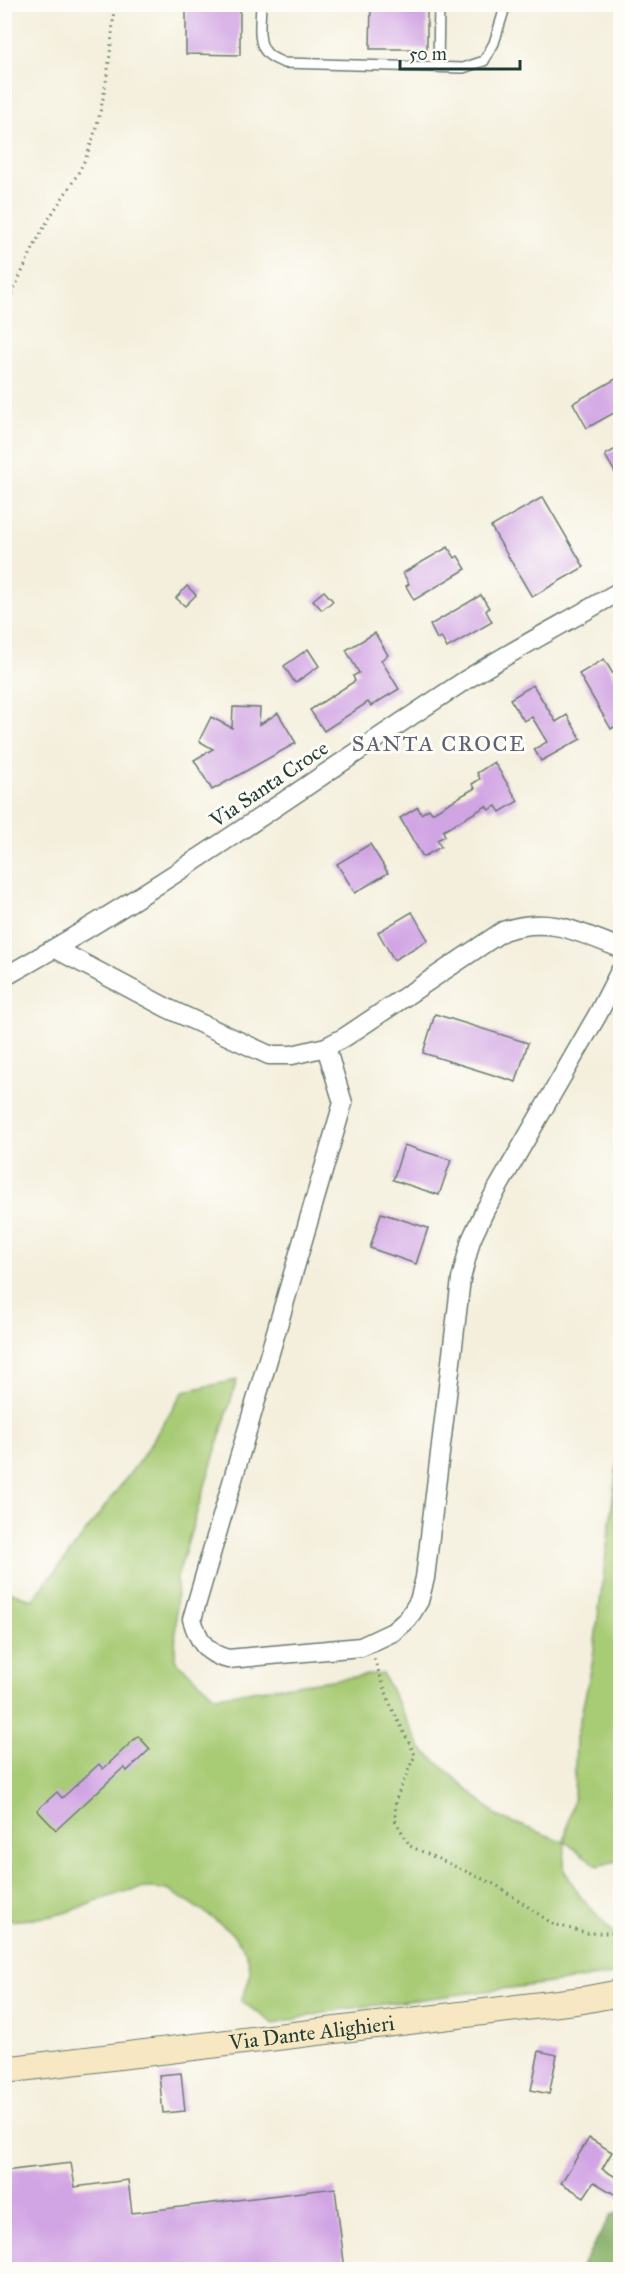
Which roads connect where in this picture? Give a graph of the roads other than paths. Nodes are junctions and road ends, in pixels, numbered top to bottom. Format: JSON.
{"nodes":[{"id":1,"x":261,"y":4,"type":"edge"},
{"id":2,"x":439,"y":4,"type":"edge"},
{"id":3,"x":506,"y":4,"type":"edge"},
{"id":4,"x":438,"y":68,"type":"junction"},
{"id":5,"x":621,"y":591,"type":"edge"},
{"id":6,"x":80,"y":933,"type":"junction"},
{"id":7,"x":621,"y":948,"type":"edge"},
{"id":8,"x":56,"y":949,"type":"junction"},
{"id":9,"x":81,"y":962,"type":"junction"},
{"id":10,"x":621,"y":970,"type":"edge"},
{"id":11,"x":4,"y":977,"type":"edge"},
{"id":12,"x":326,"y":1047,"type":"junction"},
{"id":13,"x":621,"y":1993,"type":"edge"},
{"id":14,"x":4,"y":2070,"type":"edge"}],
"edges":[{"from":1,"to":4,"type":"lane"},
{"from":2,"to":4,"type":"lane"},
{"from":3,"to":4,"type":"lane"},
{"from":5,"to":6,"type":"street","name":"Via Santa Croce"},
{"from":6,"to":8,"type":"street","name":"Via Santa Croce"},
{"from":6,"to":9,"type":"street"},
{"from":7,"to":12,"type":"street"},
{"from":8,"to":9,"type":"street"},
{"from":8,"to":11,"type":"street","name":"Via Santa Croce"},
{"from":9,"to":12,"type":"street"},
{"from":10,"to":12,"type":"street"},
{"from":13,"to":14,"type":"main road","name":"Via Dante Alighieri"}]}
